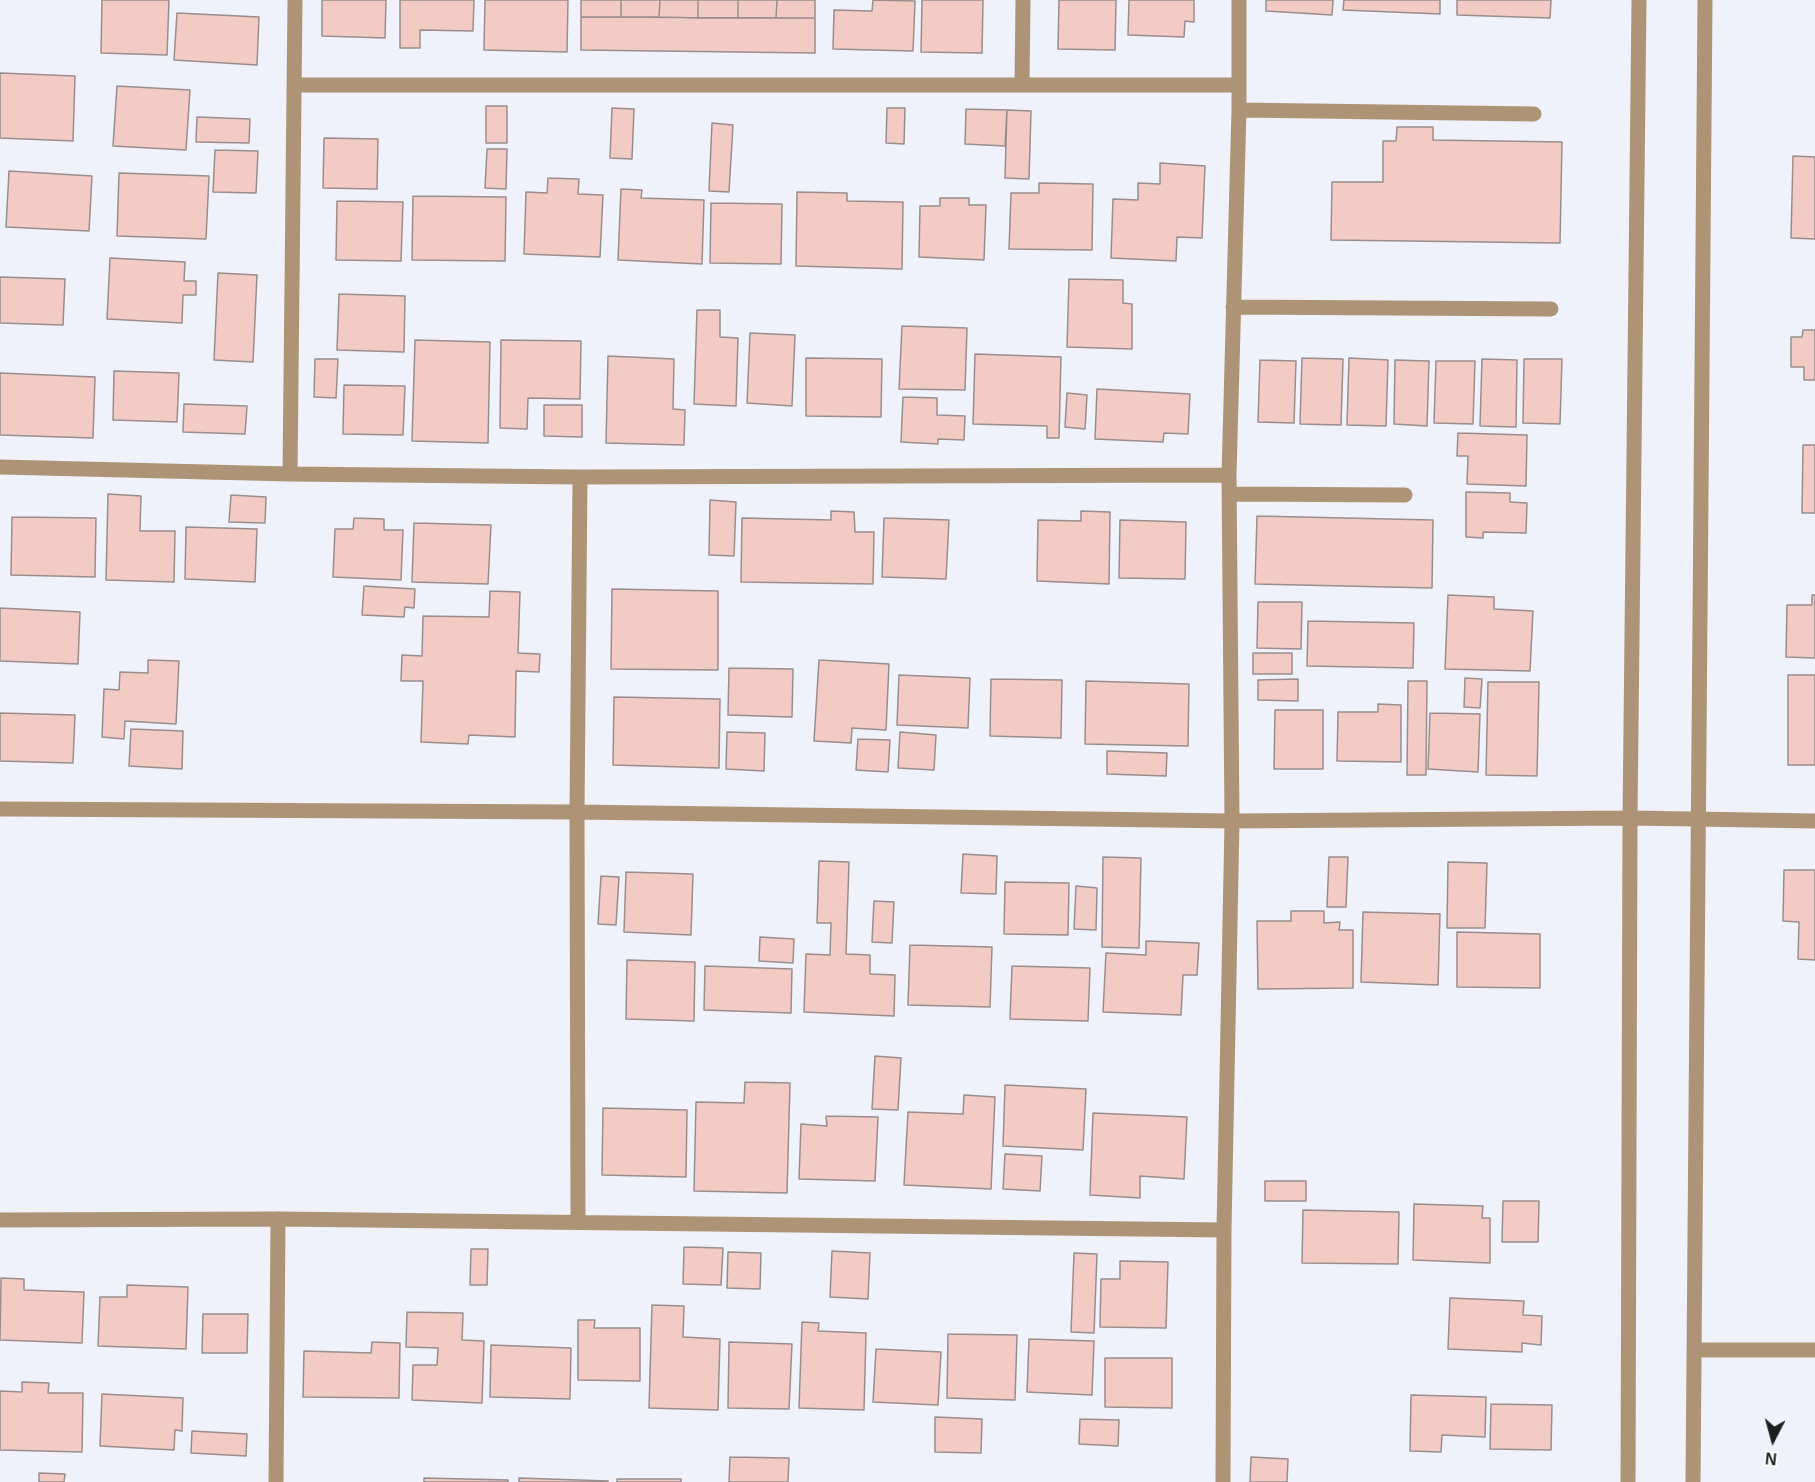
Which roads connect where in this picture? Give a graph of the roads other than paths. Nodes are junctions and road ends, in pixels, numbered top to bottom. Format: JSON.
{"nodes":[{"id":1,"x":295,"y":0,"type":"edge"},
{"id":2,"x":1023,"y":0,"type":"edge"},
{"id":3,"x":1239,"y":0,"type":"edge"},
{"id":4,"x":1639,"y":0,"type":"edge"},
{"id":5,"x":1705,"y":0,"type":"edge"},
{"id":6,"x":1022,"y":85,"type":"junction"},
{"id":7,"x":1239,"y":85,"type":"junction"},
{"id":8,"x":295,"y":86,"type":"junction"},
{"id":9,"x":1239,"y":110,"type":"junction"},
{"id":10,"x":1534,"y":114,"type":"dead end"},
{"id":11,"x":1233,"y":307,"type":"junction"},
{"id":12,"x":1551,"y":309,"type":"dead end"},
{"id":13,"x":0,"y":467,"type":"edge"},
{"id":14,"x":290,"y":474,"type":"junction"},
{"id":15,"x":1228,"y":475,"type":"junction"},
{"id":16,"x":580,"y":477,"type":"junction"},
{"id":17,"x":1229,"y":494,"type":"junction"},
{"id":18,"x":1405,"y":495,"type":"dead end"},
{"id":19,"x":0,"y":809,"type":"edge"},
{"id":20,"x":577,"y":812,"type":"junction"},
{"id":21,"x":1630,"y":818,"type":"junction"},
{"id":22,"x":1698,"y":820,"type":"junction"},
{"id":23,"x":1232,"y":821,"type":"junction"},
{"id":24,"x":1815,"y":821,"type":"edge"},
{"id":25,"x":278,"y":1219,"type":"junction"},
{"id":26,"x":0,"y":1220,"type":"edge"},
{"id":27,"x":578,"y":1222,"type":"junction"},
{"id":28,"x":1224,"y":1230,"type":"junction"},
{"id":29,"x":1694,"y":1350,"type":"junction"},
{"id":30,"x":1815,"y":1350,"type":"edge"},
{"id":31,"x":276,"y":1482,"type":"edge"},
{"id":32,"x":1223,"y":1482,"type":"edge"},
{"id":33,"x":1628,"y":1482,"type":"edge"},
{"id":34,"x":1693,"y":1482,"type":"edge"}],
"edges":[{"from":1,"to":8,"type":"street"},
{"from":2,"to":6,"type":"street"},
{"from":3,"to":7,"type":"street"},
{"from":4,"to":21,"type":"street"},
{"from":5,"to":22,"type":"street"},
{"from":6,"to":7,"type":"street"},
{"from":6,"to":8,"type":"street"},
{"from":7,"to":9,"type":"street"},
{"from":8,"to":14,"type":"street"},
{"from":9,"to":10,"type":"street"},
{"from":9,"to":11,"type":"street"},
{"from":11,"to":12,"type":"street"},
{"from":11,"to":15,"type":"street"},
{"from":13,"to":14,"type":"street"},
{"from":14,"to":16,"type":"street"},
{"from":15,"to":16,"type":"street"},
{"from":15,"to":17,"type":"street"},
{"from":16,"to":20,"type":"street"},
{"from":17,"to":18,"type":"street"},
{"from":17,"to":23,"type":"street"},
{"from":19,"to":20,"type":"street"},
{"from":20,"to":23,"type":"street"},
{"from":20,"to":27,"type":"street"},
{"from":21,"to":22,"type":"street"},
{"from":21,"to":23,"type":"street"},
{"from":21,"to":33,"type":"street"},
{"from":22,"to":24,"type":"street"},
{"from":22,"to":29,"type":"street"},
{"from":23,"to":28,"type":"street"},
{"from":25,"to":26,"type":"street"},
{"from":25,"to":27,"type":"street"},
{"from":25,"to":31,"type":"street"},
{"from":27,"to":28,"type":"street"},
{"from":28,"to":32,"type":"street"},
{"from":29,"to":30,"type":"street"},
{"from":29,"to":34,"type":"street"}]}
